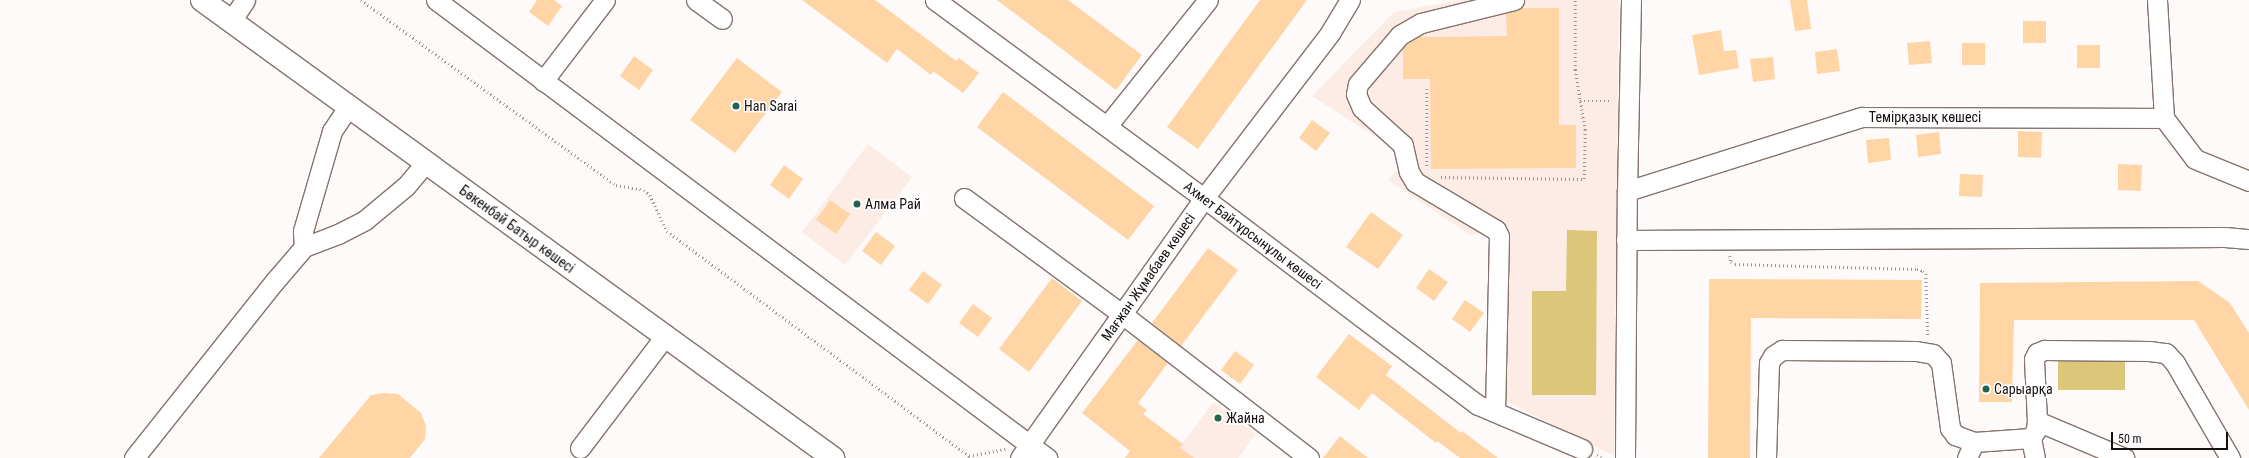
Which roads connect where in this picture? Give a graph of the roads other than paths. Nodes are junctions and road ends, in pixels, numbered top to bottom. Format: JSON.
{"nodes":[{"id":1,"x":202,"y":0,"type":"edge"},
{"id":2,"x":245,"y":0,"type":"edge"},
{"id":3,"x":436,"y":0,"type":"edge"},
{"id":4,"x":605,"y":0,"type":"edge"},
{"id":5,"x":696,"y":0,"type":"edge"},
{"id":6,"x":935,"y":0,"type":"edge"},
{"id":7,"x":1208,"y":0,"type":"edge"},
{"id":8,"x":1350,"y":0,"type":"edge"},
{"id":9,"x":1514,"y":0,"type":"edge"},
{"id":10,"x":1631,"y":0,"type":"edge"},
{"id":11,"x":2157,"y":0,"type":"edge"},
{"id":12,"x":722,"y":20,"type":"dead end"},
{"id":13,"x":231,"y":21,"type":"junction"},
{"id":14,"x":543,"y":82,"type":"junction"},
{"id":15,"x":349,"y":106,"type":"junction"},
{"id":16,"x":2164,"y":118,"type":"junction"},
{"id":17,"x":1107,"y":126,"type":"junction"},
{"id":18,"x":426,"y":162,"type":"junction"},
{"id":19,"x":2249,"y":181,"type":"edge"},
{"id":20,"x":1627,"y":191,"type":"junction"},
{"id":21,"x":964,"y":198,"type":"dead end"},
{"id":22,"x":1204,"y":198,"type":"junction"},
{"id":23,"x":2249,"y":239,"type":"edge"},
{"id":24,"x":1626,"y":240,"type":"junction"},
{"id":25,"x":304,"y":247,"type":"junction"},
{"id":26,"x":1122,"y":314,"type":"junction"},
{"id":27,"x":665,"y":336,"type":"junction"},
{"id":28,"x":1495,"y":412,"type":"junction"},
{"id":29,"x":2034,"y":430,"type":"junction"},
{"id":30,"x":580,"y":448,"type":"dead end"},
{"id":31,"x":1582,"y":449,"type":"dead end"},
{"id":32,"x":1970,"y":450,"type":"edge"},
{"id":33,"x":1024,"y":453,"type":"edge"},
{"id":34,"x":134,"y":458,"type":"edge"},
{"id":35,"x":833,"y":458,"type":"edge"},
{"id":36,"x":1047,"y":458,"type":"edge"},
{"id":37,"x":1309,"y":458,"type":"edge"},
{"id":38,"x":1625,"y":458,"type":"edge"},
{"id":39,"x":1766,"y":458,"type":"edge"},
{"id":40,"x":2035,"y":458,"type":"edge"},
{"id":41,"x":2124,"y":458,"type":"edge"},
{"id":42,"x":2230,"y":458,"type":"edge"}],
"edges":[{"from":1,"to":13,"type":"main road","name":"Бөкенбай Батыр көшесі"},
{"from":2,"to":13,"type":"street"},
{"from":3,"to":14,"type":"street"},
{"from":4,"to":14,"type":"street"},
{"from":5,"to":12,"type":"street"},
{"from":6,"to":17,"type":"street","name":"Ахмет Байтұрсынұлы көшесі"},
{"from":7,"to":17,"type":"street"},
{"from":8,"to":22,"type":"street","name":"Мағжан Жұмабаев көшесі"},
{"from":9,"to":28,"type":"street"},
{"from":10,"to":20,"type":"street"},
{"from":11,"to":16,"type":"street"},
{"from":13,"to":15,"type":"main road","name":"Бөкенбай Батыр көшесі"},
{"from":14,"to":33,"type":"street"},
{"from":15,"to":18,"type":"main road","name":"Бөкенбай Батыр көшесі"},
{"from":15,"to":25,"type":"street"},
{"from":16,"to":19,"type":"street"},
{"from":16,"to":20,"type":"street","name":"Темірқазық көшесі"},
{"from":17,"to":22,"type":"street","name":"Ахмет Байтұрсынұлы көшесі"},
{"from":18,"to":25,"type":"street"},
{"from":18,"to":27,"type":"main road","name":"Бөкенбай Батыр көшесі"},
{"from":20,"to":24,"type":"street"},
{"from":21,"to":26,"type":"street"},
{"from":22,"to":26,"type":"street","name":"Мағжан Жұмабаев көшесі"},
{"from":22,"to":28,"type":"street","name":"Ахмет Байтұрсынұлы көшесі"},
{"from":23,"to":24,"type":"street"},
{"from":24,"to":38,"type":"street"},
{"from":25,"to":34,"type":"street"},
{"from":26,"to":33,"type":"street","name":"Мағжан Жұмабаев көшесі"},
{"from":26,"to":37,"type":"street"},
{"from":27,"to":30,"type":"street"},
{"from":27,"to":35,"type":"main road","name":"Бөкенбай Батыр көшесі"},
{"from":28,"to":31,"type":"street","name":"Ахмет Байтұрсынұлы көшесі"},
{"from":29,"to":32,"type":"street"},
{"from":29,"to":40,"type":"street"},
{"from":29,"to":41,"type":"street"},
{"from":29,"to":42,"type":"street"},
{"from":32,"to":39,"type":"street"},
{"from":33,"to":36,"type":"street"}]}
